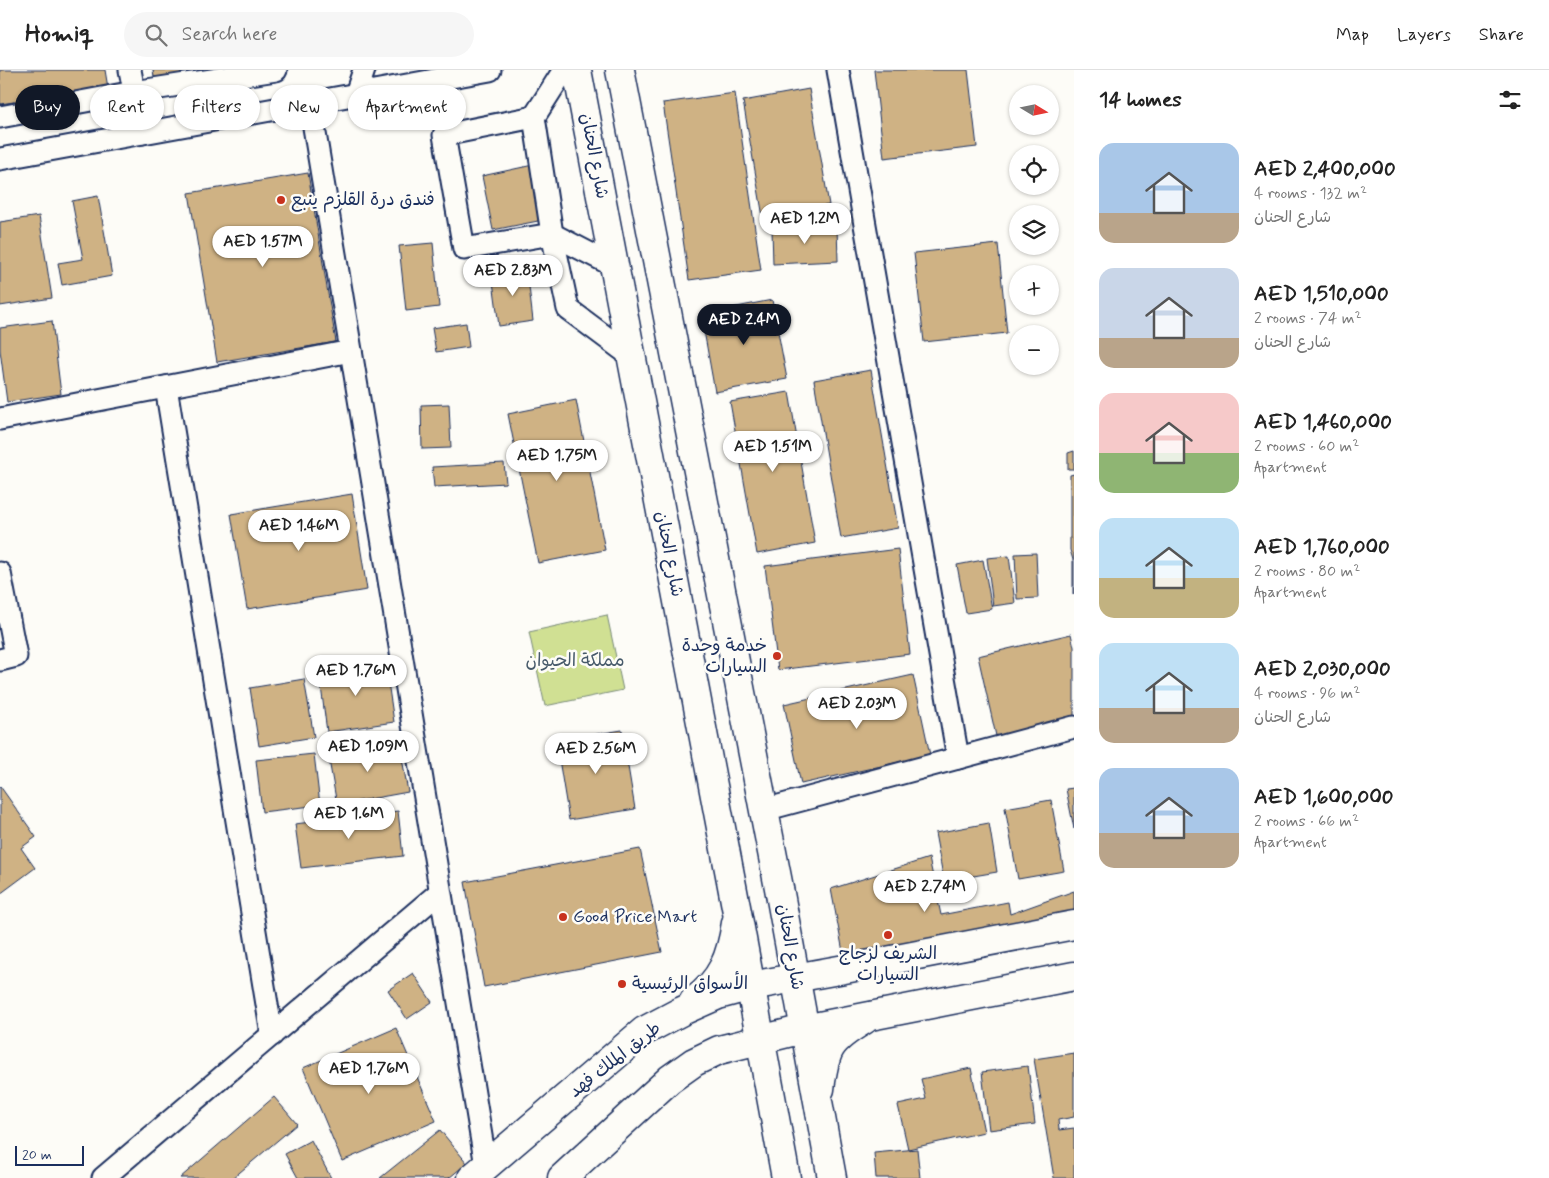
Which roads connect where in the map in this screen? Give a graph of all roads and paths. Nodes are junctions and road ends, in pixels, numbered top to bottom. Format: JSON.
{"nodes":[{"id":1,"x":130,"y":70,"type":"edge"},
{"id":2,"x":276,"y":70,"type":"edge"},
{"id":3,"x":364,"y":70,"type":"edge"},
{"id":4,"x":490,"y":70,"type":"edge"},
{"id":5,"x":564,"y":70,"type":"edge"},
{"id":6,"x":577,"y":70,"type":"edge"},
{"id":7,"x":620,"y":70,"type":"edge"},
{"id":8,"x":838,"y":70,"type":"edge"},
{"id":9,"x":133,"y":85,"type":"edge"},
{"id":10,"x":359,"y":85,"type":"edge"},
{"id":11,"x":406,"y":85,"type":"edge"},
{"id":12,"x":164,"y":87,"type":"edge"},
{"id":13,"x":90,"y":100,"type":"edge"},
{"id":14,"x":270,"y":110,"type":"edge"},
{"id":15,"x":534,"y":116,"type":"junction"},
{"id":16,"x":0,"y":117,"type":"edge"},
{"id":17,"x":141,"y":130,"type":"edge"},
{"id":18,"x":314,"y":130,"type":"edge"},
{"id":19,"x":142,"y":133,"type":"junction"},
{"id":20,"x":0,"y":159,"type":"edge"},
{"id":21,"x":552,"y":234,"type":"junction"},
{"id":22,"x":614,"y":266,"type":"junction"},
{"id":23,"x":350,"y":351,"type":"junction"},
{"id":24,"x":632,"y":356,"type":"junction"},
{"id":25,"x":166,"y":387,"type":"junction"},
{"id":26,"x":0,"y":419,"type":"edge"},
{"id":27,"x":0,"y":573,"type":"edge"},
{"id":28,"x":0,"y":660,"type":"edge"},
{"id":29,"x":1074,"y":727,"type":"edge"},
{"id":30,"x":958,"y":758,"type":"junction"},
{"id":31,"x":764,"y":810,"type":"junction"},
{"id":32,"x":440,"y":892,"type":"junction"},
{"id":33,"x":737,"y":912,"type":"junction"},
{"id":34,"x":1074,"y":925,"type":"edge"},
{"id":35,"x":786,"y":929,"type":"junction"},
{"id":36,"x":850,"y":968,"type":"junction"},
{"id":37,"x":1074,"y":976,"type":"edge"},
{"id":38,"x":795,"y":978,"type":"junction"},
{"id":39,"x":751,"y":986,"type":"junction"},
{"id":40,"x":682,"y":1011,"type":"junction"},
{"id":41,"x":873,"y":1015,"type":"junction"},
{"id":42,"x":804,"y":1028,"type":"junction"},
{"id":43,"x":272,"y":1035,"type":"junction"},
{"id":44,"x":761,"y":1038,"type":"junction"},
{"id":45,"x":708,"y":1056,"type":"junction"},
{"id":46,"x":770,"y":1092,"type":"junction"},
{"id":47,"x":818,"y":1103,"type":"junction"},
{"id":48,"x":479,"y":1172,"type":"edge"},
{"id":49,"x":103,"y":1178,"type":"edge"},
{"id":50,"x":562,"y":1178,"type":"edge"},
{"id":51,"x":786,"y":1178,"type":"edge"},
{"id":52,"x":832,"y":1178,"type":"edge"}],
"edges":[{"from":1,"to":9,"type":"street"},
{"from":2,"to":12,"type":"street"},
{"from":3,"to":10,"type":"street"},
{"from":4,"to":11,"type":"street"},
{"from":5,"to":15,"type":"street"},
{"from":6,"to":22,"type":"main road","name":"شارع الحنان"},
{"from":7,"to":31,"type":"main road","name":"شارع الحنان"},
{"from":8,"to":30,"type":"street"},
{"from":13,"to":16,"type":"street"},
{"from":14,"to":19,"type":"street"},
{"from":15,"to":21,"type":"street"},
{"from":15,"to":21,"type":"street"},
{"from":17,"to":19,"type":"street"},
{"from":18,"to":23,"type":"street"},
{"from":19,"to":20,"type":"street"},
{"from":21,"to":22,"type":"street"},
{"from":21,"to":24,"type":"street"},
{"from":22,"to":24,"type":"main road","name":"شارع الحنان"},
{"from":23,"to":25,"type":"street"},
{"from":23,"to":32,"type":"street"},
{"from":24,"to":33,"type":"main road","name":"شارع الحنان"},
{"from":25,"to":26,"type":"street"},
{"from":25,"to":43,"type":"street"},
{"from":27,"to":28,"type":"street"},
{"from":29,"to":30,"type":"street"},
{"from":30,"to":31,"type":"street"},
{"from":31,"to":35,"type":"main road","name":"شارع الحنان"},
{"from":32,"to":43,"type":"street"},
{"from":32,"to":48,"type":"street"},
{"from":33,"to":39,"type":"main road","name":"شارع الحنان"},
{"from":33,"to":40,"type":"main road"},
{"from":34,"to":36,"type":"main road","name":"طريق الملك فهد"},
{"from":35,"to":36,"type":"main road"},
{"from":35,"to":38,"type":"main road","name":"شارع الحنان"},
{"from":36,"to":38,"type":"main road","name":"طريق الملك فهد"},
{"from":37,"to":41,"type":"main road"},
{"from":38,"to":39,"type":"main road","name":"طريق الملك فهد"},
{"from":38,"to":42,"type":"main road","name":"شارع الحنان"},
{"from":39,"to":40,"type":"main road","name":"طريق الملك فهد"},
{"from":39,"to":44,"type":"main road","name":"شارع الحنان"},
{"from":40,"to":48,"type":"main road","name":"طريق الملك فهد"},
{"from":41,"to":42,"type":"main road"},
{"from":41,"to":47,"type":"main road"},
{"from":42,"to":44,"type":"main road"},
{"from":42,"to":47,"type":"main road","name":"شارع الحنان"},
{"from":43,"to":49,"type":"street"},
{"from":44,"to":45,"type":"main road"},
{"from":44,"to":46,"type":"main road","name":"شارع الحنان"},
{"from":45,"to":46,"type":"main road"},
{"from":45,"to":50,"type":"main road"},
{"from":46,"to":51,"type":"main road","name":"شارع الحنان"},
{"from":47,"to":52,"type":"main road","name":"شارع الحنان"}]}
